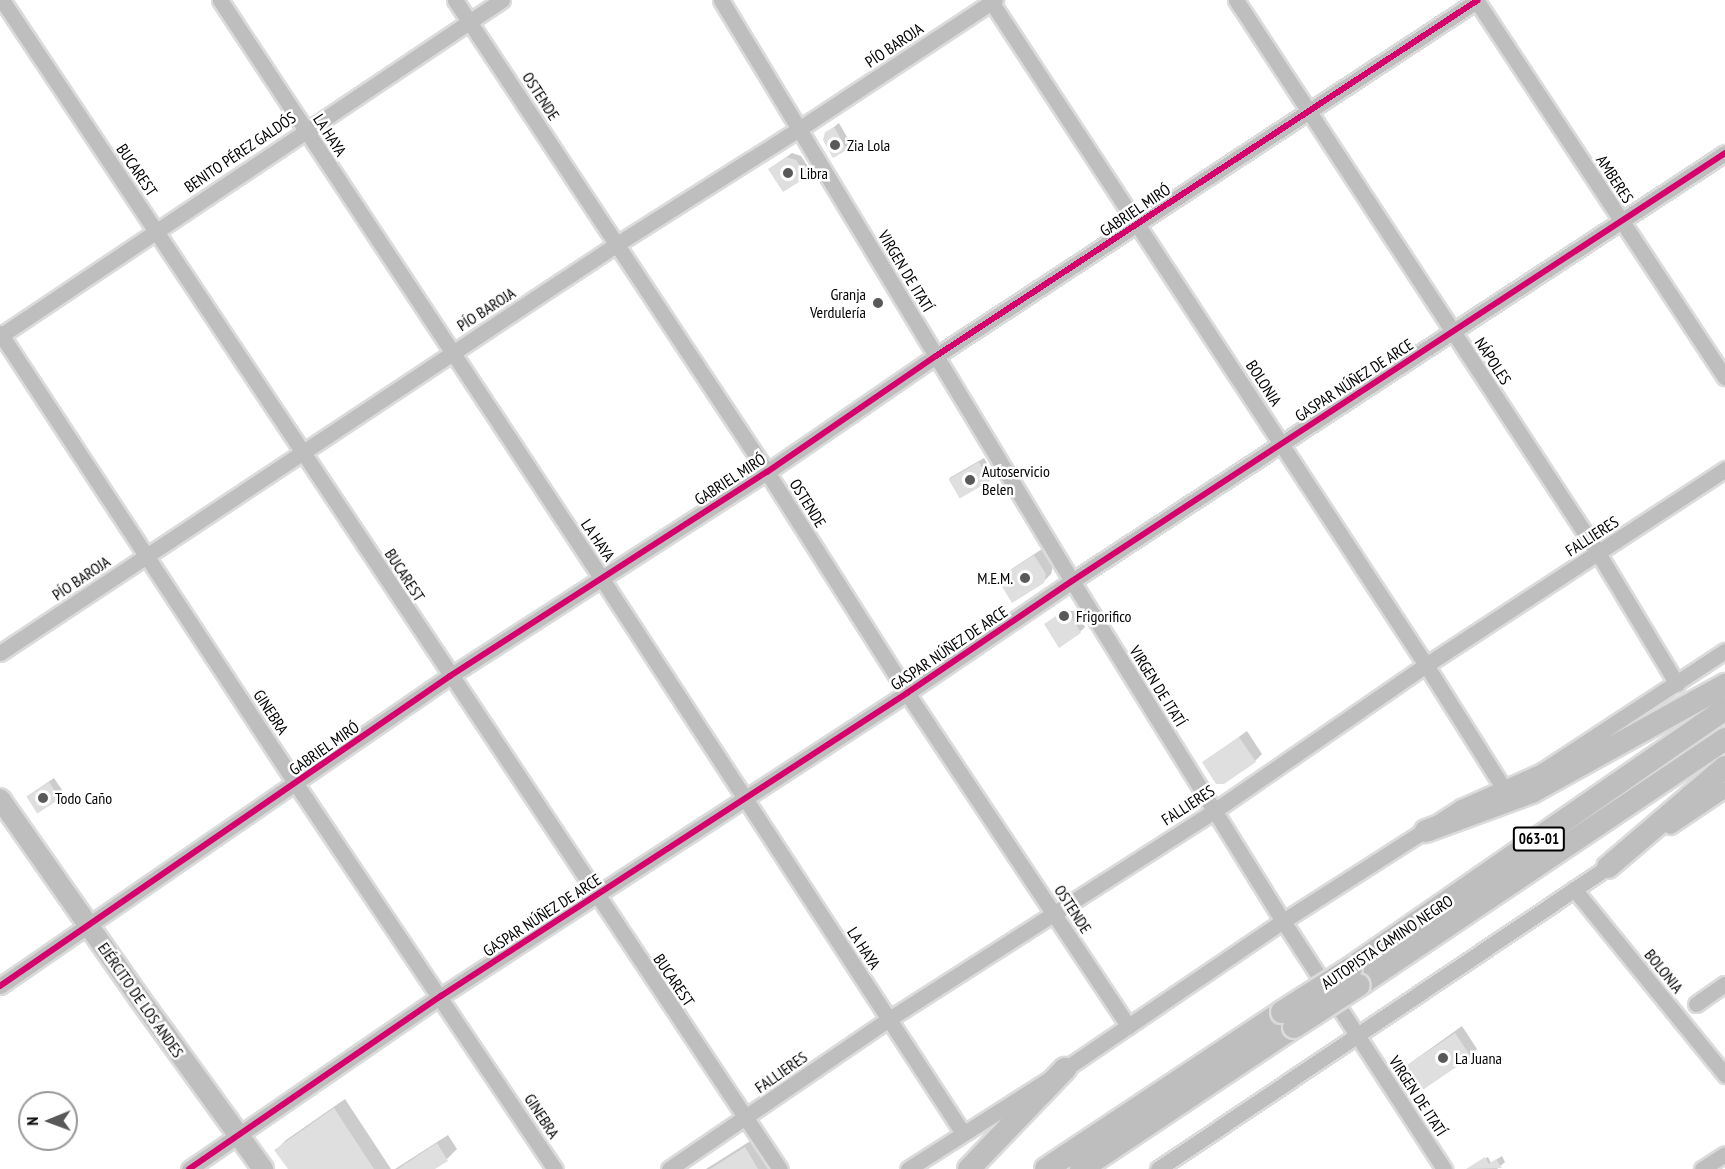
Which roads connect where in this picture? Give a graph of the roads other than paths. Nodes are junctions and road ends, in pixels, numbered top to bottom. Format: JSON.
{"nodes":[{"id":1,"x":2,"y":0,"type":"edge"},
{"id":2,"x":220,"y":0,"type":"edge"},
{"id":3,"x":455,"y":0,"type":"edge"},
{"id":4,"x":502,"y":0,"type":"edge"},
{"id":5,"x":721,"y":0,"type":"edge"},
{"id":6,"x":1236,"y":0,"type":"edge"},
{"id":7,"x":1477,"y":0,"type":"edge"},
{"id":8,"x":992,"y":1,"type":"edge"},
{"id":9,"x":470,"y":21,"type":"junction"},
{"id":10,"x":1308,"y":111,"type":"junction"},
{"id":11,"x":800,"y":129,"type":"junction"},
{"id":12,"x":306,"y":131,"type":"junction"},
{"id":13,"x":1725,"y":153,"type":"edge"},
{"id":14,"x":1622,"y":221,"type":"junction"},
{"id":15,"x":1138,"y":224,"type":"junction"},
{"id":16,"x":156,"y":231,"type":"junction"},
{"id":17,"x":617,"y":244,"type":"junction"},
{"id":18,"x":1451,"y":332,"type":"junction"},
{"id":19,"x":0,"y":335,"type":"edge"},
{"id":20,"x":452,"y":353,"type":"junction"},
{"id":21,"x":936,"y":356,"type":"junction"},
{"id":22,"x":1725,"y":377,"type":"edge"},
{"id":23,"x":1281,"y":443,"type":"junction"},
{"id":24,"x":303,"y":452,"type":"junction"},
{"id":25,"x":1725,"y":469,"type":"edge"},
{"id":26,"x":767,"y":472,"type":"junction"},
{"id":27,"x":1598,"y":554,"type":"junction"},
{"id":28,"x":147,"y":555,"type":"junction"},
{"id":29,"x":602,"y":579,"type":"junction"},
{"id":30,"x":1072,"y":581,"type":"junction"},
{"id":31,"x":1725,"y":651,"type":"edge"},
{"id":32,"x":0,"y":653,"type":"edge"},
{"id":33,"x":1426,"y":665,"type":"junction"},
{"id":34,"x":450,"y":676,"type":"junction"},
{"id":35,"x":1677,"y":684,"type":"junction"},
{"id":36,"x":1725,"y":685,"type":"edge"},
{"id":37,"x":907,"y":693,"type":"junction"},
{"id":38,"x":1725,"y":709,"type":"edge"},
{"id":39,"x":1725,"y":739,"type":"edge"},
{"id":40,"x":1725,"y":767,"type":"edge"},
{"id":41,"x":296,"y":784,"type":"junction"},
{"id":42,"x":1504,"y":789,"type":"junction"},
{"id":43,"x":1725,"y":789,"type":"edge"},
{"id":44,"x":0,"y":799,"type":"edge"},
{"id":45,"x":746,"y":799,"type":"junction"},
{"id":46,"x":1214,"y":811,"type":"junction"},
{"id":47,"x":1426,"y":831,"type":"junction"},
{"id":48,"x":1608,"y":867,"type":"junction"},
{"id":49,"x":1574,"y":889,"type":"junction"},
{"id":50,"x":596,"y":896,"type":"junction"},
{"id":51,"x":1055,"y":913,"type":"junction"},
{"id":52,"x":1283,"y":921,"type":"junction"},
{"id":53,"x":89,"y":927,"type":"junction"},
{"id":54,"x":1355,"y":976,"type":"junction"},
{"id":55,"x":1725,"y":984,"type":"edge"},
{"id":56,"x":0,"y":987,"type":"edge"},
{"id":57,"x":441,"y":996,"type":"junction"},
{"id":58,"x":1696,"y":1004,"type":"dead end"},
{"id":59,"x":889,"y":1019,"type":"junction"},
{"id":60,"x":1288,"y":1019,"type":"junction"},
{"id":61,"x":1128,"y":1026,"type":"junction"},
{"id":62,"x":1357,"y":1034,"type":"junction"},
{"id":63,"x":1065,"y":1069,"type":"junction"},
{"id":64,"x":1725,"y":1075,"type":"edge"},
{"id":65,"x":745,"y":1118,"type":"junction"},
{"id":66,"x":963,"y":1133,"type":"junction"},
{"id":67,"x":239,"y":1135,"type":"junction"},
{"id":68,"x":1725,"y":1154,"type":"edge"},
{"id":69,"x":189,"y":1169,"type":"edge"},
{"id":70,"x":263,"y":1169,"type":"edge"},
{"id":71,"x":555,"y":1169,"type":"edge"},
{"id":72,"x":669,"y":1169,"type":"edge"},
{"id":73,"x":780,"y":1169,"type":"edge"},
{"id":74,"x":908,"y":1169,"type":"edge"},
{"id":75,"x":969,"y":1169,"type":"edge"},
{"id":76,"x":1046,"y":1169,"type":"edge"},
{"id":77,"x":1081,"y":1169,"type":"edge"},
{"id":78,"x":1158,"y":1169,"type":"edge"},
{"id":79,"x":1444,"y":1169,"type":"edge"},
{"id":80,"x":1702,"y":1169,"type":"edge"}],
"edges":[{"from":1,"to":16,"type":"street","name":"BUCAREST"},
{"from":2,"to":12,"type":"street","name":"LA HAYA"},
{"from":3,"to":9,"type":"street","name":"OSTENDE"},
{"from":4,"to":9,"type":"street","name":"BENITO PÉREZ GALDÓS"},
{"from":5,"to":11,"type":"street","name":"VIRGEN DE ITATÍ"},
{"from":6,"to":10,"type":"street","name":"NÁPOLES"},
{"from":7,"to":10,"type":"street","name":"GABRIEL MIRÓ"},
{"from":7,"to":14,"type":"street","name":"AMBERES"},
{"from":8,"to":11,"type":"street","name":"PÍO BAROJA"},
{"from":8,"to":15,"type":"street","name":"BOLONIA"},
{"from":9,"to":12,"type":"street","name":"BENITO PÉREZ GALDÓS"},
{"from":9,"to":17,"type":"street","name":"OSTENDE"},
{"from":10,"to":15,"type":"street","name":"GABRIEL MIRÓ"},
{"from":10,"to":18,"type":"street","name":"NÁPOLES"},
{"from":11,"to":17,"type":"street","name":"PÍO BAROJA"},
{"from":11,"to":21,"type":"street","name":"VIRGEN DE ITATÍ"},
{"from":12,"to":16,"type":"street","name":"BENITO PÉREZ GALDÓS"},
{"from":12,"to":20,"type":"street","name":"LA HAYA"},
{"from":13,"to":14,"type":"street","name":"GASPAR NÚÑEZ DE ARCE"},
{"from":14,"to":18,"type":"street","name":"GASPAR NÚÑEZ DE ARCE"},
{"from":14,"to":22,"type":"street","name":"AMBERES"},
{"from":15,"to":21,"type":"street","name":"GABRIEL MIRÓ"},
{"from":15,"to":23,"type":"street","name":"BOLONIA"},
{"from":16,"to":19,"type":"street","name":"BENITO PÉREZ GALDÓS"},
{"from":16,"to":24,"type":"street","name":"BUCAREST"},
{"from":17,"to":20,"type":"street","name":"PÍO BAROJA"},
{"from":17,"to":26,"type":"street","name":"OSTENDE"},
{"from":18,"to":23,"type":"street","name":"GASPAR NÚÑEZ DE ARCE"},
{"from":18,"to":27,"type":"street","name":"NÁPOLES"},
{"from":19,"to":28,"type":"street","name":"GINEBRA"},
{"from":20,"to":24,"type":"street","name":"PÍO BAROJA"},
{"from":20,"to":29,"type":"street","name":"LA HAYA"},
{"from":21,"to":26,"type":"street","name":"GABRIEL MIRÓ"},
{"from":21,"to":30,"type":"street","name":"VIRGEN DE ITATÍ"},
{"from":23,"to":30,"type":"street","name":"GASPAR NÚÑEZ DE ARCE"},
{"from":23,"to":33,"type":"street","name":"BOLONIA"},
{"from":24,"to":28,"type":"street","name":"PÍO BAROJA"},
{"from":24,"to":34,"type":"street","name":"BUCAREST"},
{"from":25,"to":27,"type":"street","name":"FALLIERES"},
{"from":26,"to":29,"type":"street","name":"GABRIEL MIRÓ"},
{"from":26,"to":37,"type":"street","name":"OSTENDE"},
{"from":27,"to":33,"type":"street","name":"FALLIERES"},
{"from":27,"to":35,"type":"street","name":"NÁPOLES"},
{"from":28,"to":32,"type":"street","name":"PÍO BAROJA"},
{"from":28,"to":41,"type":"street","name":"GINEBRA"},
{"from":29,"to":34,"type":"street","name":"GABRIEL MIRÓ"},
{"from":29,"to":45,"type":"street","name":"LA HAYA"},
{"from":30,"to":37,"type":"street","name":"GASPAR NÚÑEZ DE ARCE"},
{"from":30,"to":46,"type":"street","name":"VIRGEN DE ITATÍ"},
{"from":31,"to":35,"type":"street"},
{"from":33,"to":42,"type":"street","name":"BOLONIA"},
{"from":33,"to":46,"type":"street","name":"FALLIERES"},
{"from":34,"to":41,"type":"street","name":"GABRIEL MIRÓ"},
{"from":34,"to":50,"type":"street","name":"BUCAREST"},
{"from":35,"to":42,"type":"street"},
{"from":36,"to":47,"type":"highway"},
{"from":37,"to":45,"type":"street","name":"GASPAR NÚÑEZ DE ARCE"},
{"from":37,"to":51,"type":"street","name":"OSTENDE"},
{"from":38,"to":54,"type":"highway","name":"AUTOPISTA CAMINO NEGRO","number":"063-01"},
{"from":39,"to":54,"type":"highway","name":"AUTOPISTA CAMINO NEGRO","number":"063-01"},
{"from":40,"to":48,"type":"highway"},
{"from":41,"to":53,"type":"street","name":"GABRIEL MIRÓ"},
{"from":41,"to":57,"type":"street","name":"GINEBRA"},
{"from":42,"to":47,"type":"street"},
{"from":43,"to":48,"type":"street"},
{"from":44,"to":53,"type":"main road","name":"EJÉRCITO DE LOS ANDES"},
{"from":45,"to":50,"type":"street","name":"GASPAR NÚÑEZ DE ARCE"},
{"from":45,"to":59,"type":"street","name":"LA HAYA"},
{"from":46,"to":51,"type":"street","name":"FALLIERES"},
{"from":46,"to":52,"type":"street","name":"VIRGEN DE ITATÍ"},
{"from":47,"to":52,"type":"street"},
{"from":48,"to":49,"type":"street"},
{"from":49,"to":62,"type":"street"},
{"from":49,"to":64,"type":"street","name":"BOLONIA"},
{"from":50,"to":57,"type":"street","name":"GASPAR NÚÑEZ DE ARCE"},
{"from":50,"to":65,"type":"street","name":"BUCAREST"},
{"from":51,"to":59,"type":"street","name":"FALLIERES"},
{"from":51,"to":61,"type":"street","name":"OSTENDE"},
{"from":52,"to":61,"type":"street"},
{"from":52,"to":62,"type":"street","name":"VIRGEN DE ITATÍ"},
{"from":53,"to":56,"type":"street","name":"GABRIEL MIRÓ"},
{"from":53,"to":67,"type":"main road","name":"EJÉRCITO DE LOS ANDES"},
{"from":54,"to":60,"type":"highway","name":"AUTOPISTA CAMINO NEGRO","number":"063-01","bridge":true},
{"from":55,"to":58,"type":"street"},
{"from":57,"to":67,"type":"street","name":"GASPAR NÚÑEZ DE ARCE"},
{"from":57,"to":71,"type":"street","name":"GINEBRA"},
{"from":59,"to":65,"type":"street","name":"FALLIERES"},
{"from":59,"to":66,"type":"street","name":"LA HAYA"},
{"from":60,"to":76,"type":"highway","name":"AUTOPISTA CAMINO NEGRO","number":"063-01"},
{"from":60,"to":77,"type":"highway","name":"AUTOPISTA CAMINO NEGRO","number":"063-01"},
{"from":61,"to":63,"type":"street"},
{"from":62,"to":78,"type":"street"},
{"from":62,"to":79,"type":"street","name":"VIRGEN DE ITATÍ"},
{"from":63,"to":66,"type":"street"},
{"from":63,"to":75,"type":"highway"},
{"from":65,"to":72,"type":"street","name":"FALLIERES"},
{"from":65,"to":73,"type":"street","name":"BUCAREST"},
{"from":66,"to":74,"type":"street"},
{"from":67,"to":69,"type":"street","name":"GASPAR NÚÑEZ DE ARCE"},
{"from":67,"to":70,"type":"main road","name":"EJÉRCITO DE LOS ANDES"},
{"from":68,"to":80,"type":"street"}]}
